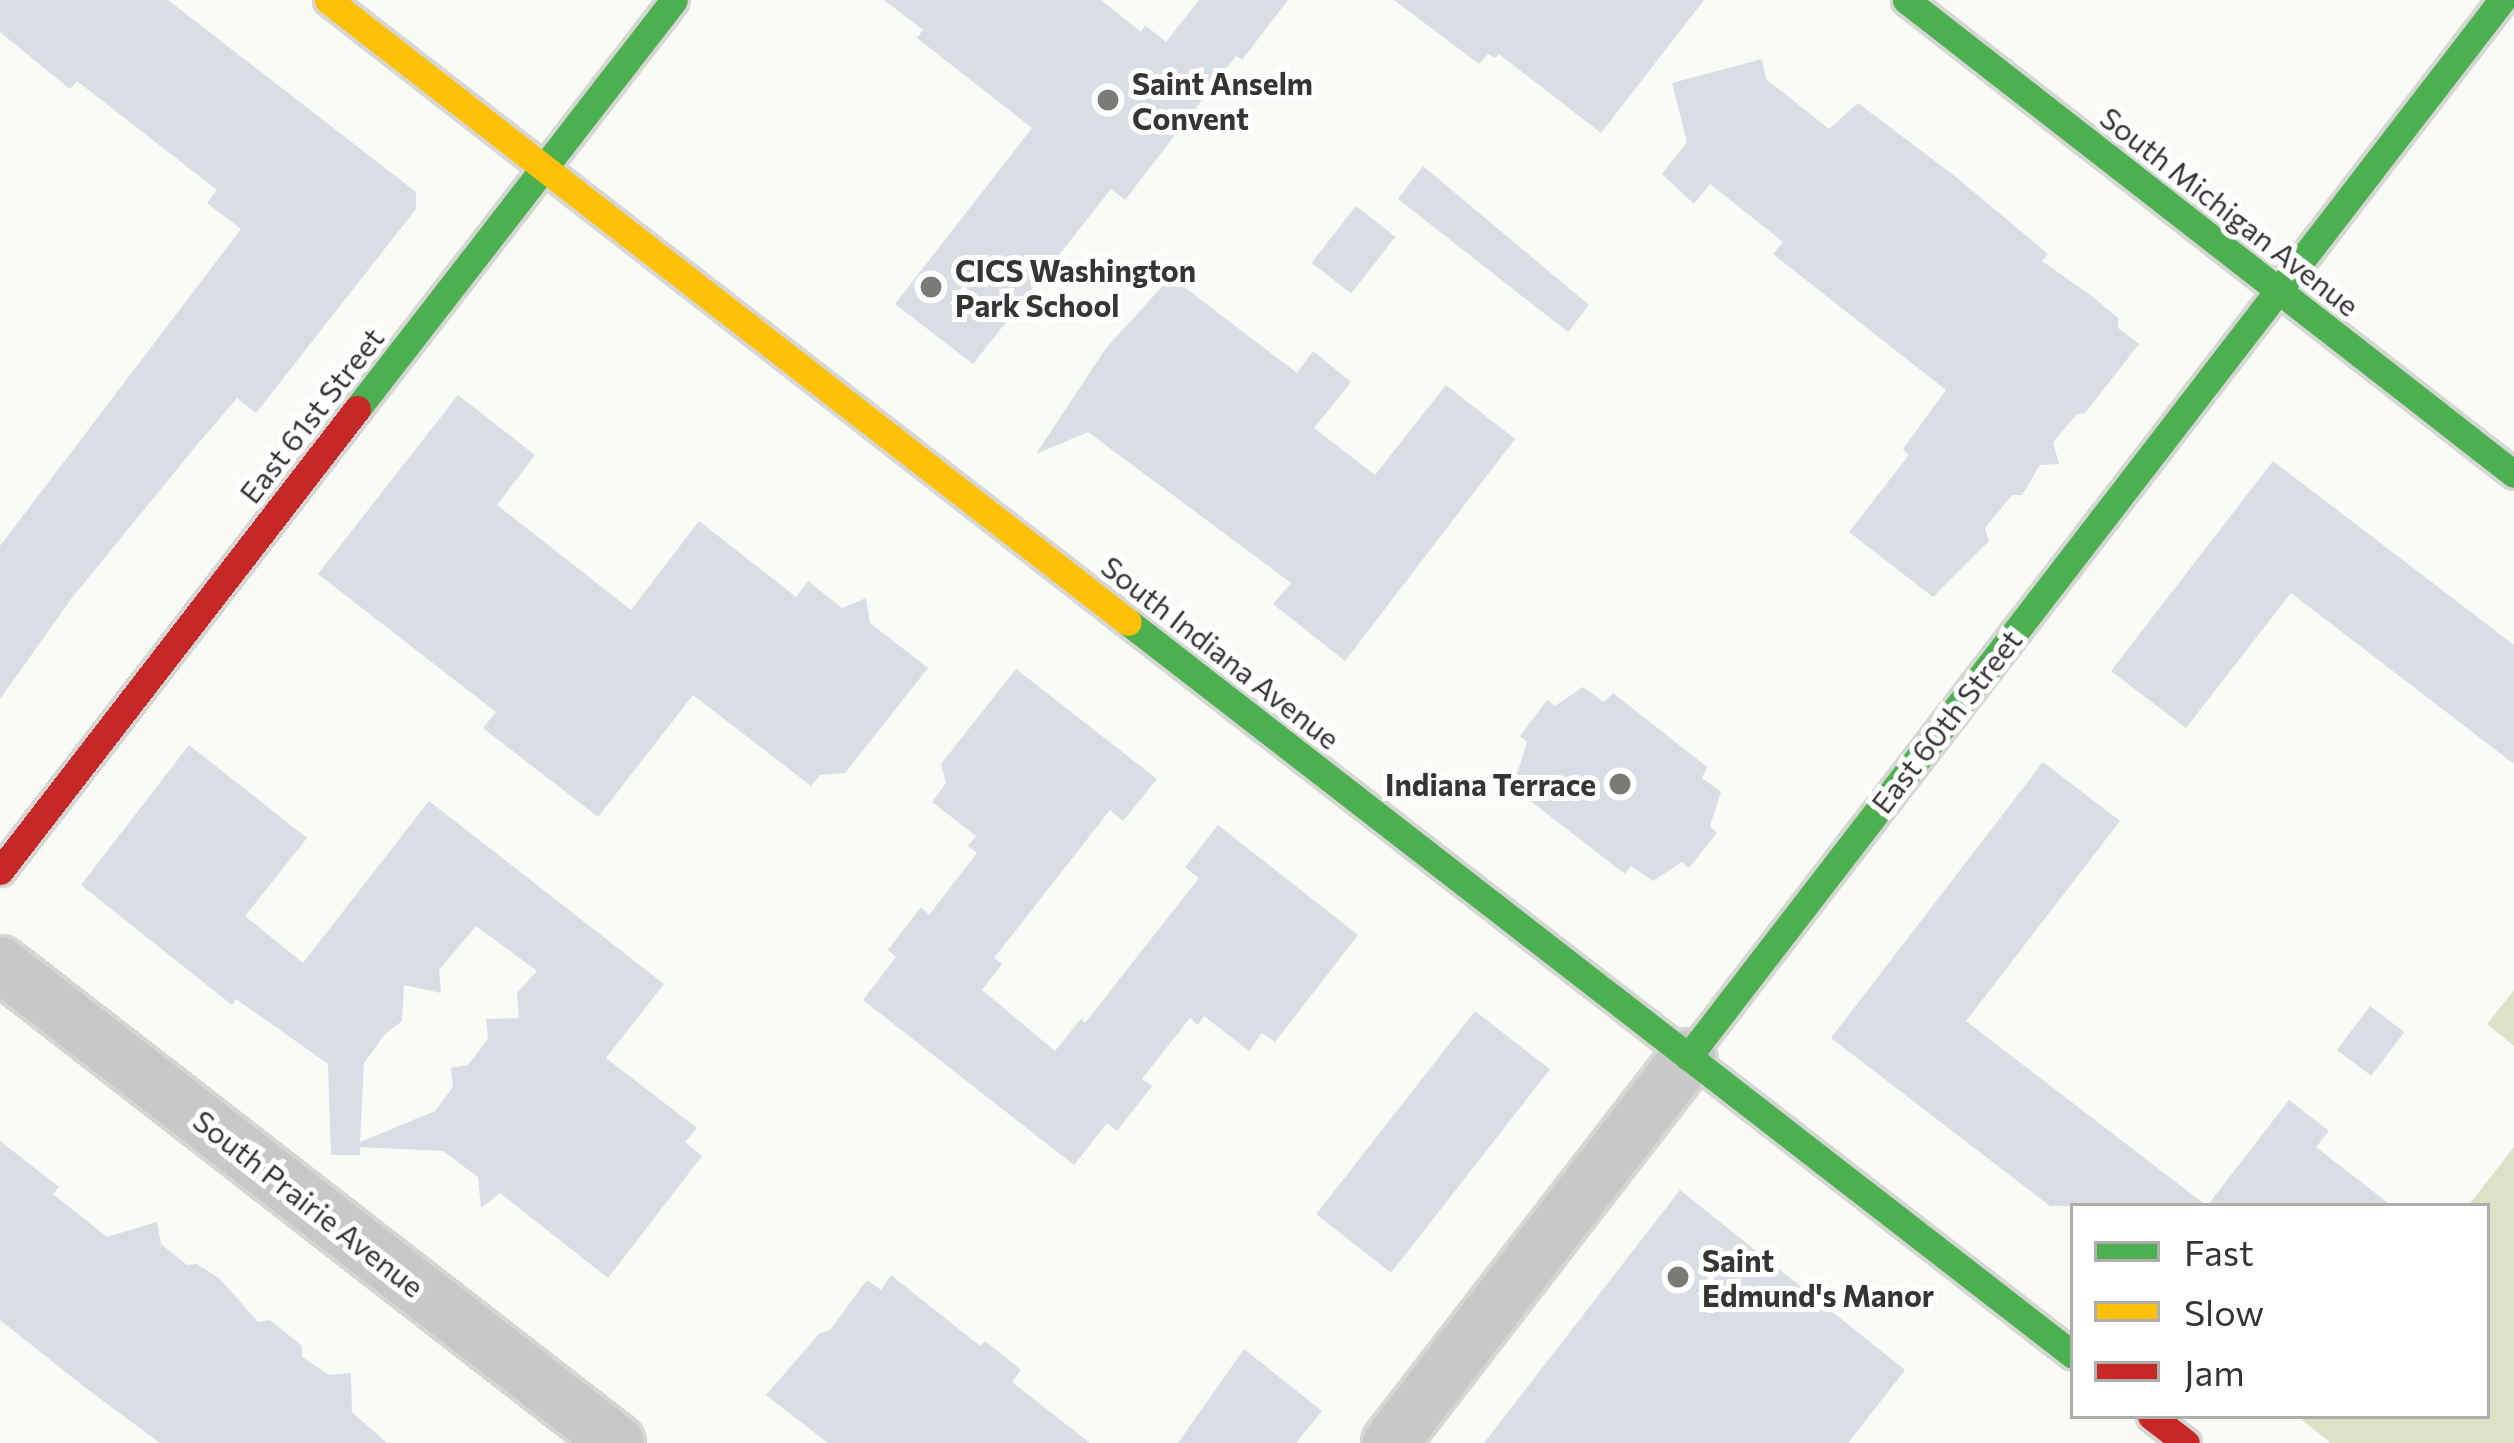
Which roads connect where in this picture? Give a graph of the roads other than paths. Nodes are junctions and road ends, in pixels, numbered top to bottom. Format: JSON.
{"nodes":[{"id":1,"x":328,"y":0,"type":"edge"},
{"id":2,"x":674,"y":0,"type":"edge"},
{"id":3,"x":1906,"y":0,"type":"edge"},
{"id":4,"x":2502,"y":0,"type":"edge"},
{"id":5,"x":544,"y":168,"type":"junction"},
{"id":6,"x":2277,"y":290,"type":"junction"},
{"id":7,"x":2514,"y":474,"type":"edge"},
{"id":8,"x":0,"y":871,"type":"edge"},
{"id":9,"x":0,"y":964,"type":"edge"},
{"id":10,"x":1688,"y":1057,"type":"junction"},
{"id":11,"x":2070,"y":1353,"type":"edge"},
{"id":12,"x":2155,"y":1419,"type":"edge"},
{"id":13,"x":617,"y":1443,"type":"edge"},
{"id":14,"x":1390,"y":1443,"type":"edge"},
{"id":15,"x":2186,"y":1443,"type":"edge"}],
"edges":[{"from":1,"to":5,"type":"street","name":"South Indiana Avenue"},
{"from":2,"to":5,"type":"street","name":"East 61st Street"},
{"from":3,"to":6,"type":"street","name":"South Michigan Avenue"},
{"from":4,"to":6,"type":"street","name":"East 60th Street"},
{"from":5,"to":8,"type":"street","name":"East 61st Street"},
{"from":5,"to":10,"type":"street","name":"South Indiana Avenue"},
{"from":6,"to":7,"type":"street","name":"South Michigan Avenue"},
{"from":6,"to":10,"type":"street","name":"East 60th Street"},
{"from":9,"to":13,"type":"street","name":"South Prairie Avenue"},
{"from":10,"to":11,"type":"street","name":"South Indiana Avenue"},
{"from":10,"to":14,"type":"street","name":"East 60th Street"},
{"from":12,"to":15,"type":"street"}]}
